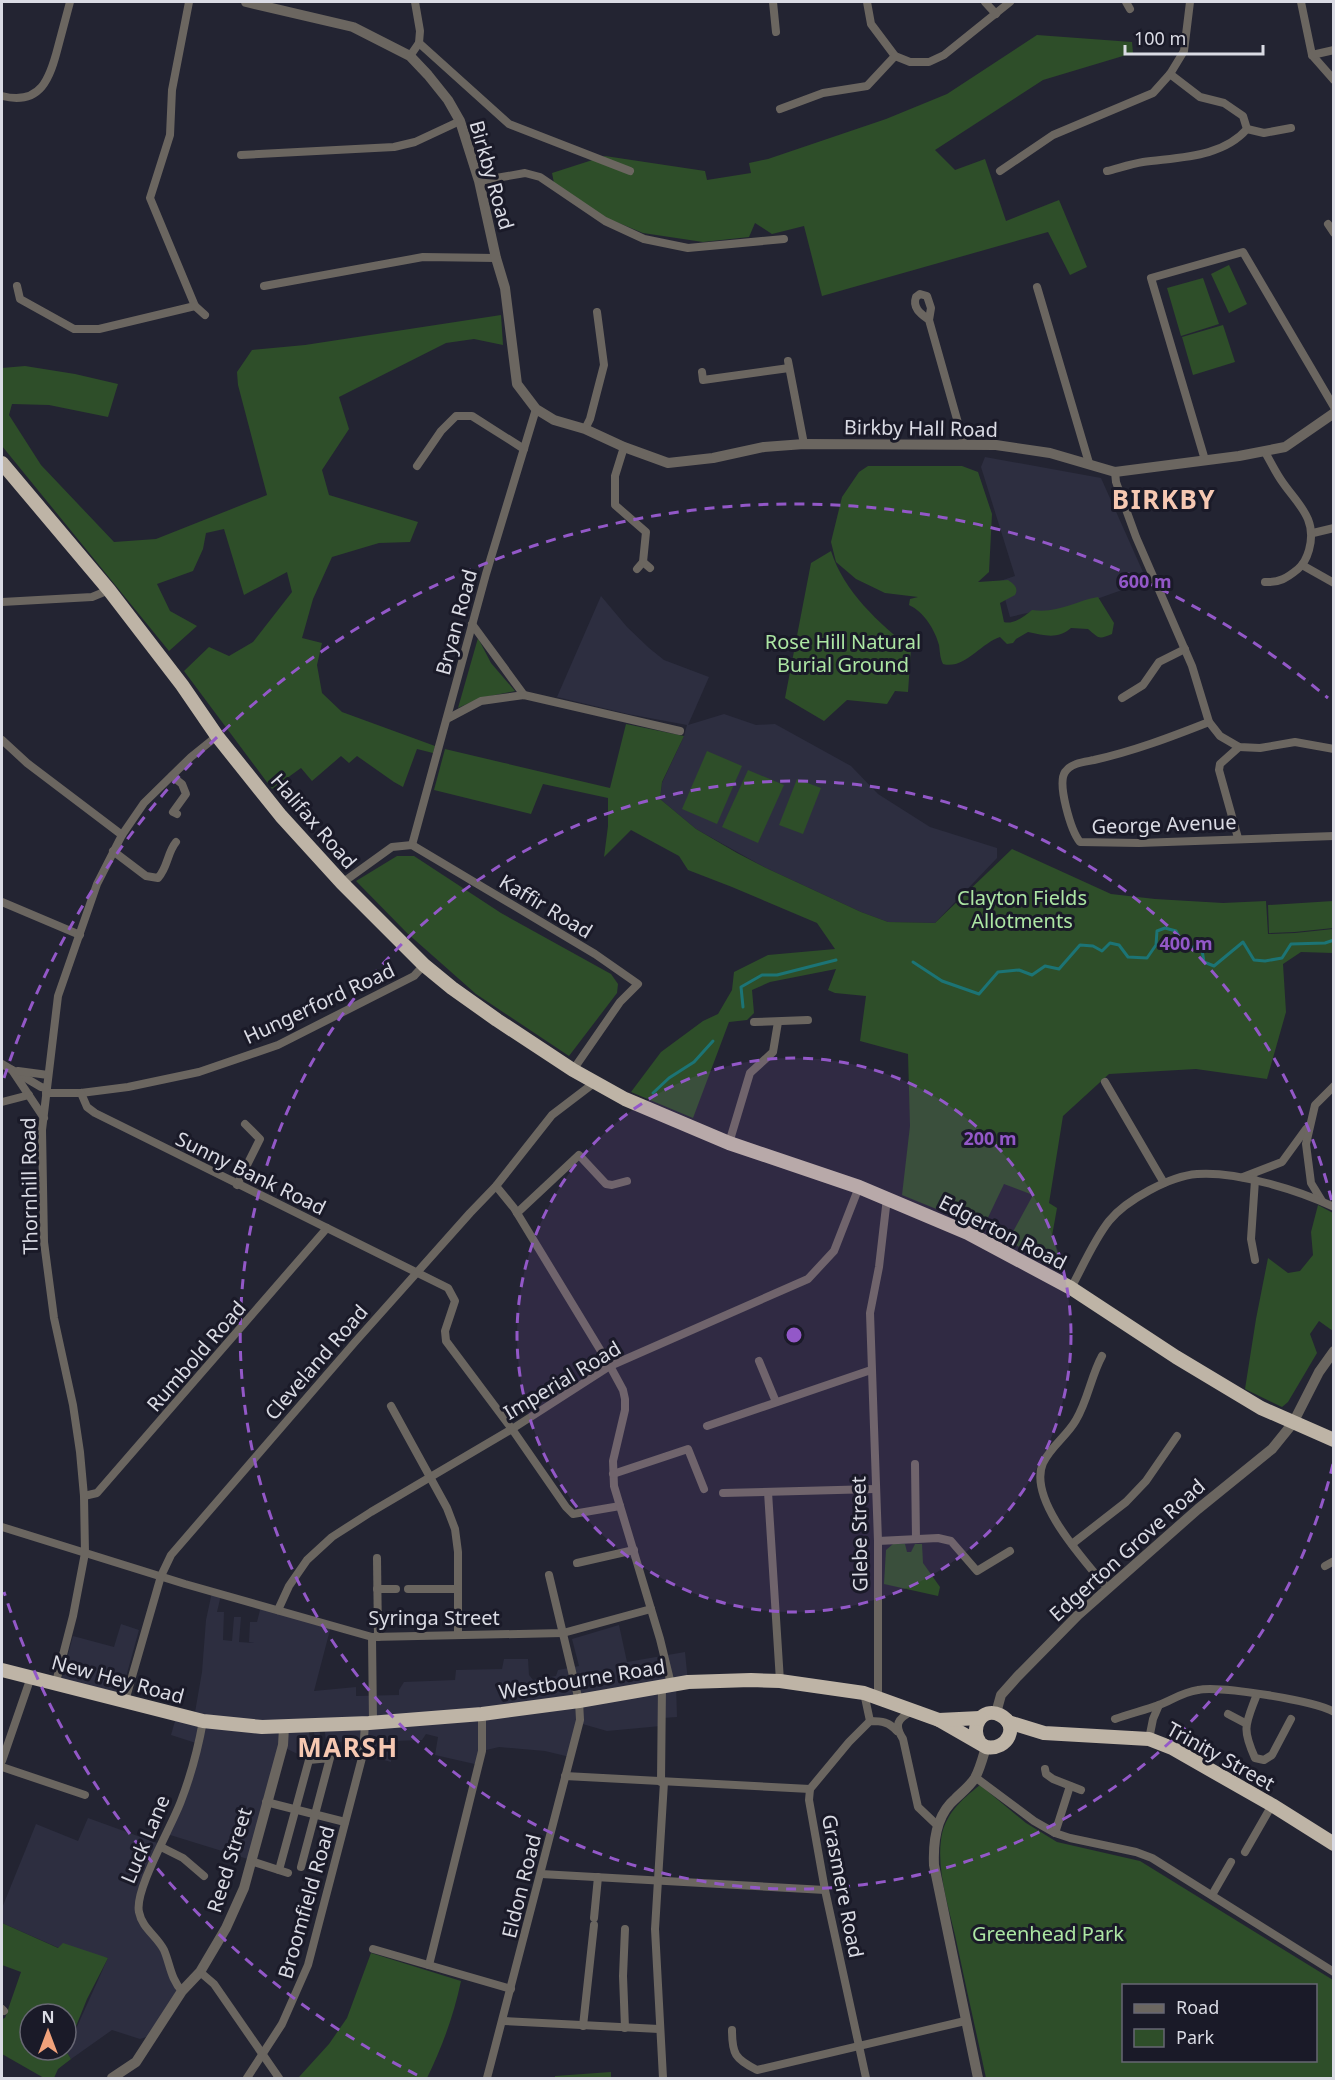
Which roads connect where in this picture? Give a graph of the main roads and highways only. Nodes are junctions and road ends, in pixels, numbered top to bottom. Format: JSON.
{"nodes":[{"id":1,"x":2,"y":463,"type":"edge"},
{"id":2,"x":675,"y":1120,"type":"joint"},
{"id":3,"x":1334,"y":1440,"type":"edge"},
{"id":4,"x":2,"y":1670,"type":"edge"},
{"id":5,"x":980,"y":1718,"type":"junction"},
{"id":6,"x":939,"y":1720,"type":"junction"},
{"id":7,"x":1008,"y":1722,"type":"junction"},
{"id":8,"x":225,"y":1725,"type":"joint"},
{"id":9,"x":1044,"y":1733,"type":"junction"},
{"id":10,"x":1006,"y":1741,"type":"junction"},
{"id":11,"x":983,"y":1745,"type":"junction"},
{"id":12,"x":1334,"y":1844,"type":"edge"}],
"edges":[{"from":1,"to":2,"type":"highway","name":"Halifax Road"},
{"from":2,"to":3,"type":"highway","name":"Edgerton Road"},
{"from":4,"to":8,"type":"highway","name":"New Hey Road"},
{"from":5,"to":6,"type":"highway","name":"Westbourne Road"},
{"from":5,"to":7,"type":"highway"},
{"from":5,"to":11,"type":"highway"},
{"from":6,"to":8,"type":"highway","name":"Westbourne Road"},
{"from":6,"to":11,"type":"highway","name":"Westbourne Road"},
{"from":7,"to":9,"type":"highway","name":"Trinity Street"},
{"from":7,"to":10,"type":"highway"},
{"from":9,"to":10,"type":"highway","name":"Trinity Street"},
{"from":9,"to":12,"type":"highway","name":"Trinity Street"},
{"from":10,"to":11,"type":"highway"}]}
